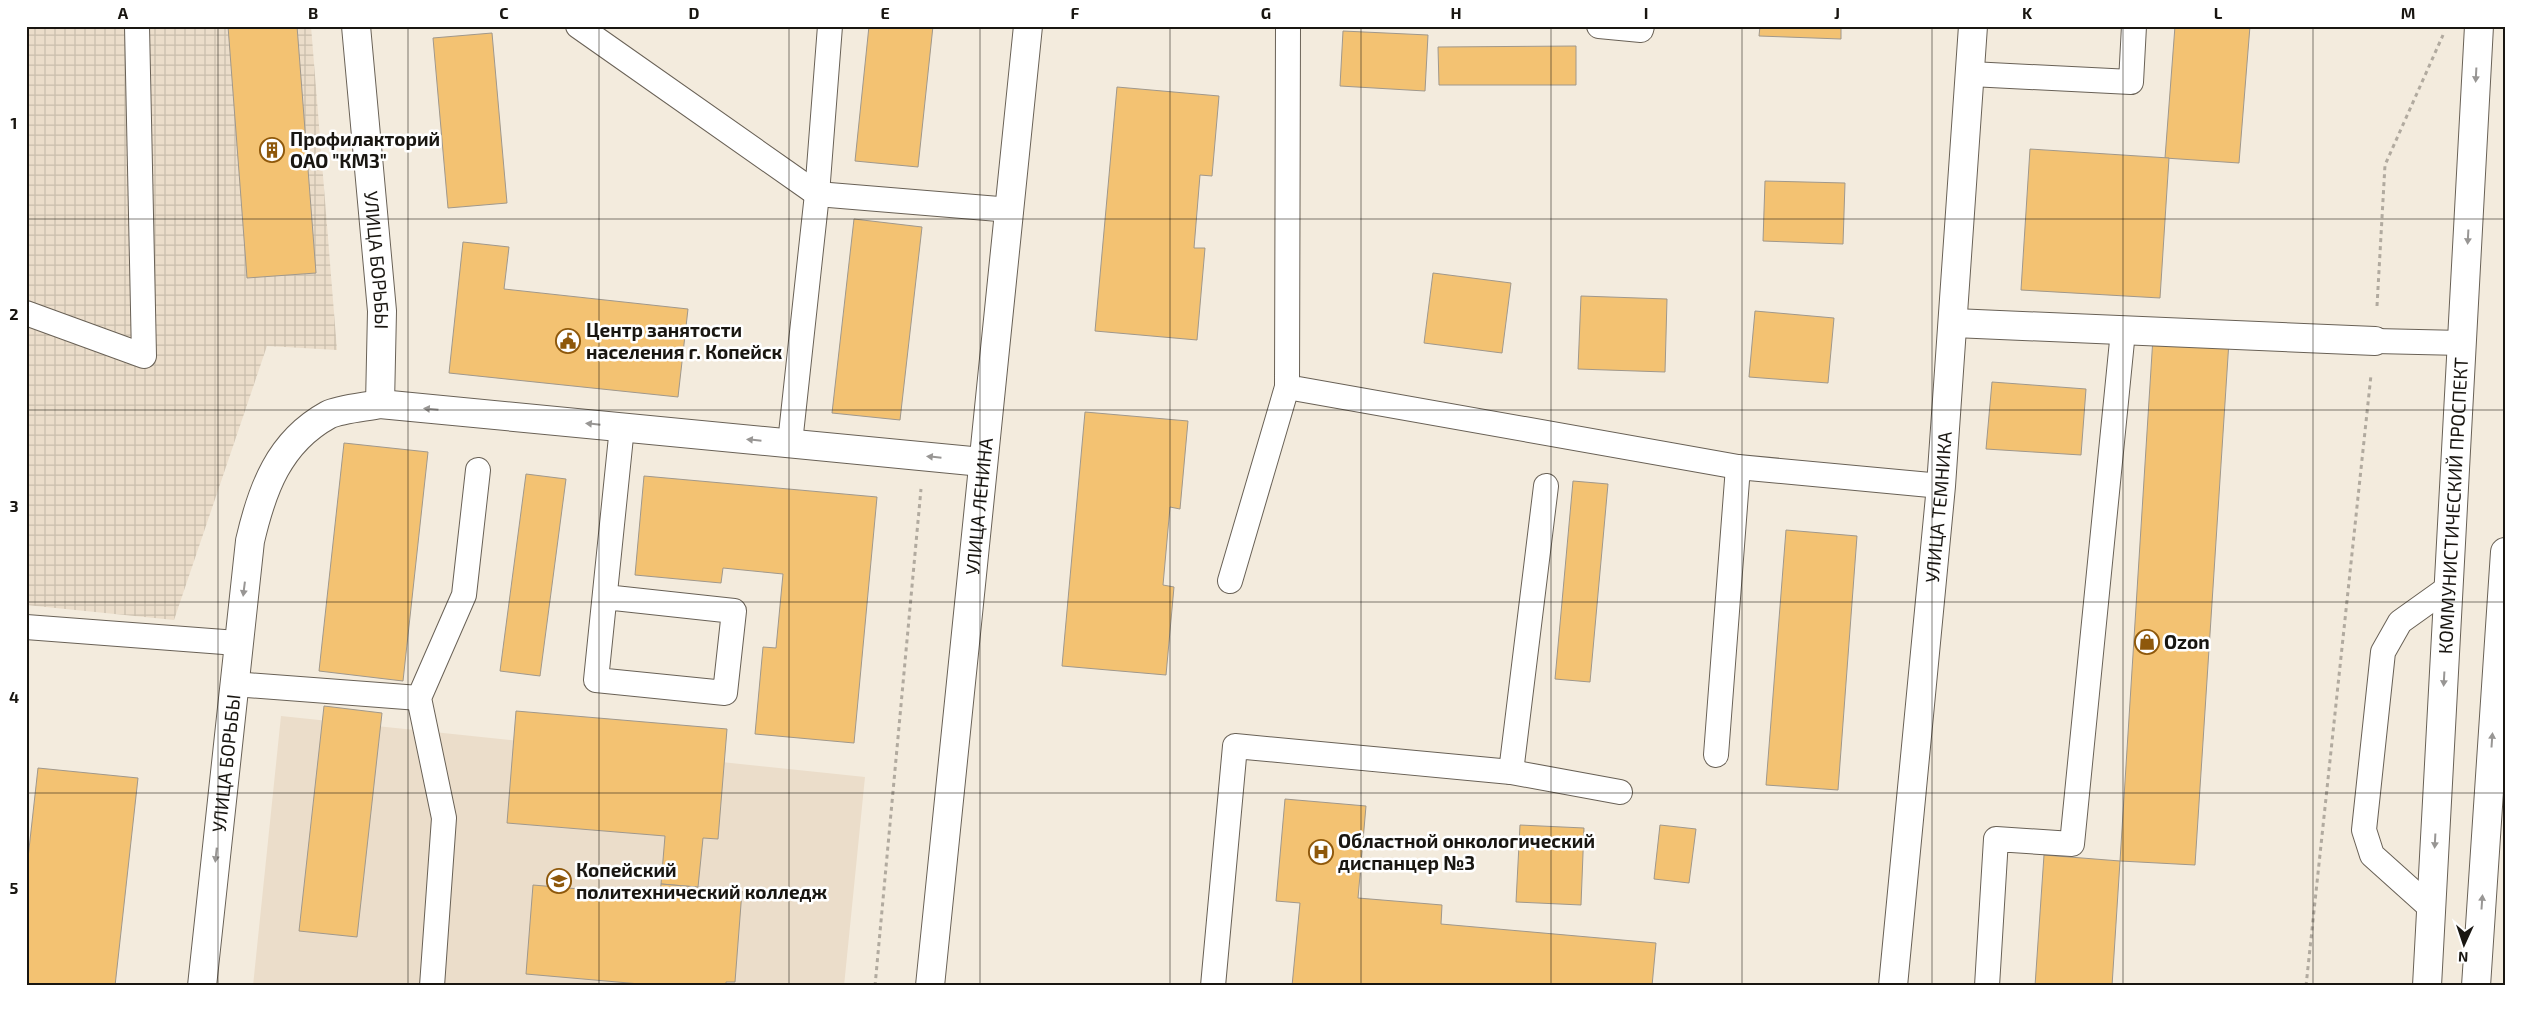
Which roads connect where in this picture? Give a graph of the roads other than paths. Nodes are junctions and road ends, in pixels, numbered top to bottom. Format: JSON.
{"nodes":[{"id":1,"x":137,"y":26,"type":"edge"},
{"id":2,"x":356,"y":26,"type":"edge"},
{"id":3,"x":578,"y":26,"type":"edge"},
{"id":4,"x":830,"y":26,"type":"edge"},
{"id":5,"x":1028,"y":26,"type":"edge"},
{"id":6,"x":1288,"y":26,"type":"edge"},
{"id":7,"x":1599,"y":26,"type":"edge"},
{"id":8,"x":1642,"y":26,"type":"edge"},
{"id":9,"x":1973,"y":26,"type":"edge"},
{"id":10,"x":2134,"y":26,"type":"edge"},
{"id":11,"x":2479,"y":26,"type":"edge"},
{"id":12,"x":1971,"y":74,"type":"junction"},
{"id":13,"x":817,"y":194,"type":"junction"},
{"id":14,"x":1011,"y":210,"type":"junction"},
{"id":15,"x":26,"y":313,"type":"edge"},
{"id":16,"x":1954,"y":323,"type":"junction"},
{"id":17,"x":2122,"y":331,"type":"junction"},
{"id":18,"x":2375,"y":341,"type":"joint"},
{"id":19,"x":2462,"y":343,"type":"junction"},
{"id":20,"x":1287,"y":387,"type":"junction"},
{"id":21,"x":380,"y":404,"type":"junction"},
{"id":22,"x":622,"y":427,"type":"junction"},
{"id":23,"x":790,"y":443,"type":"junction"},
{"id":24,"x":982,"y":462,"type":"junction"},
{"id":25,"x":1738,"y":467,"type":"junction"},
{"id":26,"x":478,"y":470,"type":"dead end"},
{"id":27,"x":1546,"y":486,"type":"dead end"},
{"id":28,"x":1942,"y":486,"type":"junction"},
{"id":29,"x":2505,"y":552,"type":"edge"},
{"id":30,"x":1230,"y":581,"type":"dead end"},
{"id":31,"x":2449,"y":587,"type":"junction"},
{"id":32,"x":605,"y":597,"type":"junction"},
{"id":33,"x":26,"y":627,"type":"edge"},
{"id":34,"x":238,"y":643,"type":"junction"},
{"id":35,"x":234,"y":684,"type":"junction"},
{"id":36,"x":419,"y":698,"type":"junction"},
{"id":37,"x":1716,"y":755,"type":"dead end"},
{"id":38,"x":1511,"y":772,"type":"junction"},
{"id":39,"x":1620,"y":792,"type":"dead end"},
{"id":40,"x":2432,"y":908,"type":"junction"},
{"id":41,"x":202,"y":986,"type":"edge"},
{"id":42,"x":432,"y":986,"type":"edge"},
{"id":43,"x":930,"y":986,"type":"edge"},
{"id":44,"x":1213,"y":986,"type":"edge"},
{"id":45,"x":1894,"y":986,"type":"edge"},
{"id":46,"x":1987,"y":986,"type":"edge"},
{"id":47,"x":2427,"y":986,"type":"edge"},
{"id":48,"x":2476,"y":986,"type":"edge"}],
"edges":[{"from":1,"to":15,"type":"lane"},
{"from":2,"to":21,"type":"street","name":"УЛИЦА БОРЬБЫ"},
{"from":3,"to":13,"type":"lane"},
{"from":4,"to":13,"type":"lane"},
{"from":5,"to":14,"type":"street","name":"УЛИЦА ЛЕНИНА"},
{"from":6,"to":20,"type":"lane"},
{"from":7,"to":8,"type":"lane"},
{"from":9,"to":12,"type":"street","name":"УЛИЦА ТЕМНИКА"},
{"from":10,"to":12,"type":"lane"},
{"from":11,"to":19,"type":"street","name":"КОММУНИСТИЧЕСКИЙ ПРОСПЕКТ","one_way":true},
{"from":12,"to":16,"type":"street","name":"УЛИЦА ТЕМНИКА"},
{"from":13,"to":14,"type":"lane"},
{"from":13,"to":23,"type":"lane"},
{"from":14,"to":24,"type":"street","name":"УЛИЦА ЛЕНИНА"},
{"from":16,"to":17,"type":"street"},
{"from":16,"to":28,"type":"street","name":"УЛИЦА ТЕМНИКА"},
{"from":17,"to":18,"type":"street"},
{"from":17,"to":46,"type":"lane"},
{"from":18,"to":19,"type":"lane"},
{"from":19,"to":31,"type":"street","name":"КОММУНИСТИЧЕСКИЙ ПРОСПЕКТ"},
{"from":20,"to":25,"type":"lane"},
{"from":20,"to":30,"type":"lane"},
{"from":22,"to":21,"type":"street","name":"УЛИЦА БОРЬБЫ","one_way":true},
{"from":21,"to":34,"type":"street","name":"УЛИЦА БОРЬБЫ","one_way":true},
{"from":23,"to":22,"type":"street","name":"УЛИЦА БОРЬБЫ","one_way":true},
{"from":22,"to":32,"type":"lane"},
{"from":24,"to":23,"type":"street","name":"УЛИЦА БОРЬБЫ","one_way":true},
{"from":24,"to":43,"type":"street","name":"УЛИЦА ЛЕНИНА"},
{"from":25,"to":28,"type":"lane"},
{"from":25,"to":37,"type":"lane"},
{"from":26,"to":36,"type":"lane"},
{"from":27,"to":38,"type":"lane"},
{"from":28,"to":45,"type":"street","name":"УЛИЦА ТЕМНИКА"},
{"from":48,"to":29,"type":"street","one_way":true},
{"from":31,"to":40,"type":"street","name":"КОММУНИСТИЧЕСКИЙ ПРОСПЕКТ","one_way":true},
{"from":31,"to":40,"type":"lane"},
{"from":32,"to":32,"type":"lane"},
{"from":33,"to":34,"type":"lane"},
{"from":34,"to":35,"type":"street","name":"УЛИЦА БОРЬБЫ"},
{"from":35,"to":36,"type":"lane"},
{"from":35,"to":41,"type":"street","name":"УЛИЦА БОРЬБЫ","one_way":true},
{"from":36,"to":42,"type":"lane"},
{"from":38,"to":39,"type":"lane"},
{"from":38,"to":44,"type":"lane"},
{"from":40,"to":47,"type":"street","name":"КОММУНИСТИЧЕСКИЙ ПРОСПЕКТ"}]}
